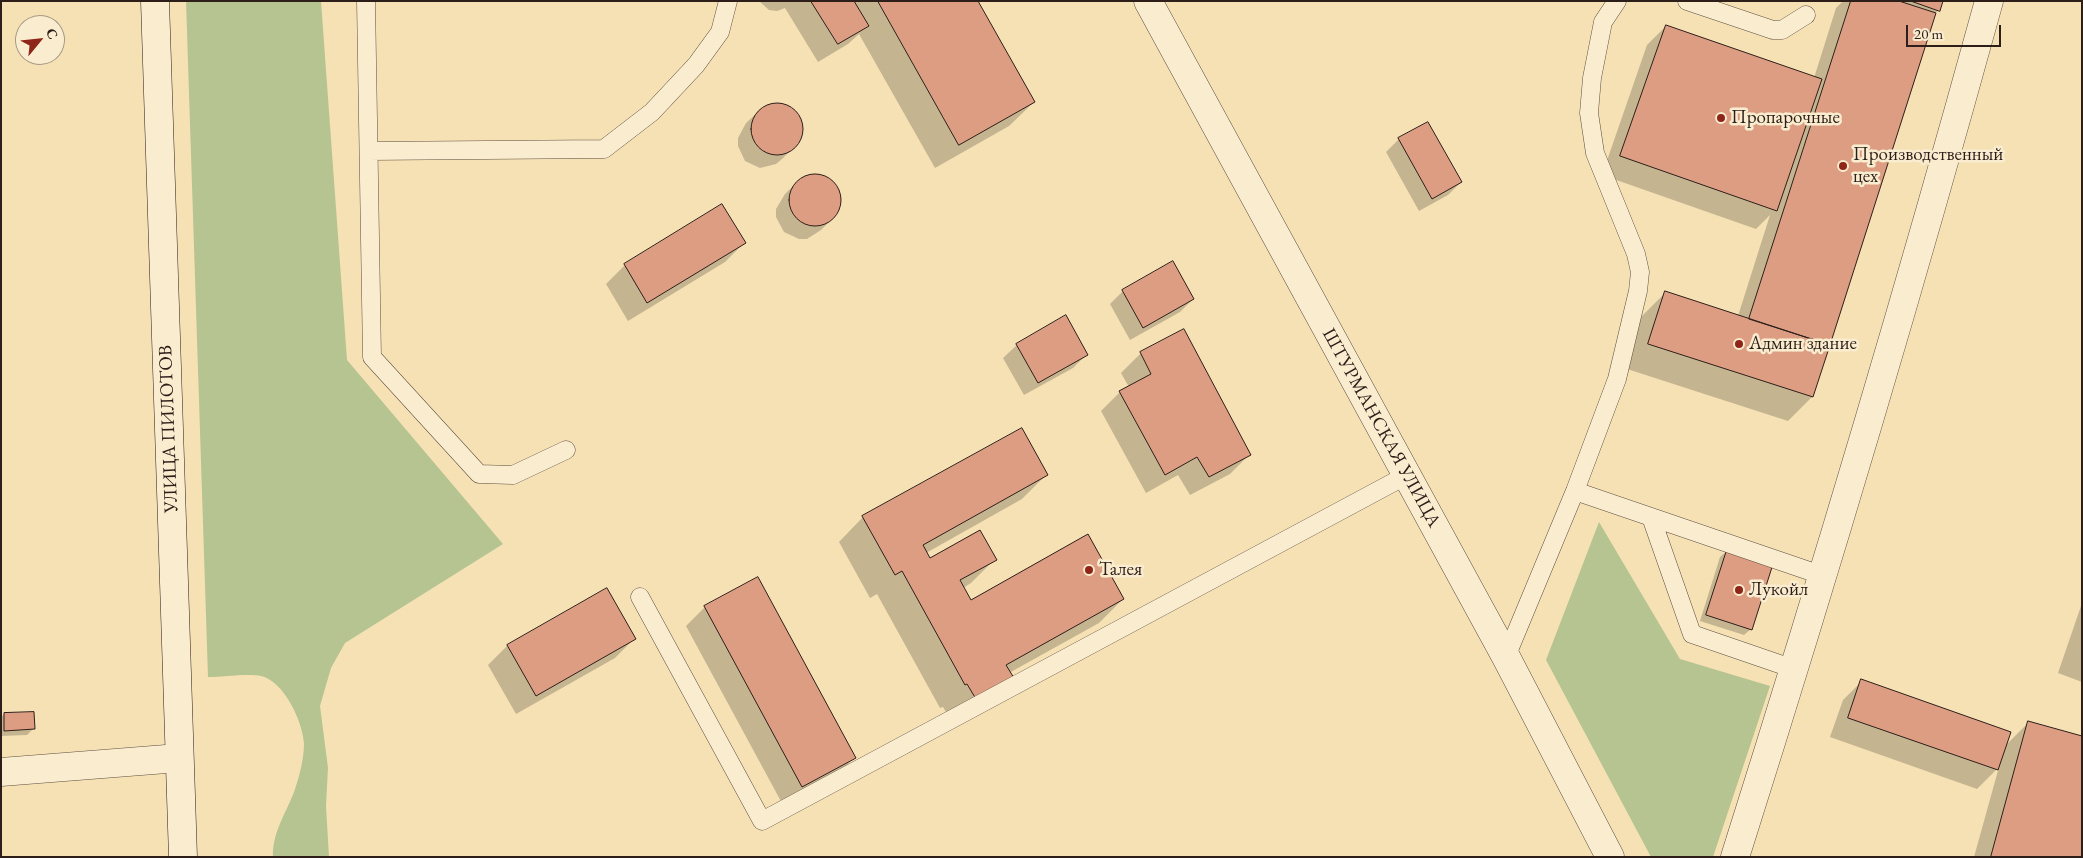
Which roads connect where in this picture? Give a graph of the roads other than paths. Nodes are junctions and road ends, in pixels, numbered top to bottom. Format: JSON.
{"nodes":[{"id":1,"x":155,"y":1,"type":"edge"},
{"id":2,"x":366,"y":1,"type":"edge"},
{"id":3,"x":728,"y":1,"type":"edge"},
{"id":4,"x":1148,"y":1,"type":"edge"},
{"id":5,"x":1617,"y":1,"type":"edge"},
{"id":6,"x":1687,"y":1,"type":"edge"},
{"id":7,"x":1989,"y":1,"type":"edge"},
{"id":8,"x":1806,"y":15,"type":"dead end"},
{"id":9,"x":369,"y":151,"type":"junction"},
{"id":10,"x":566,"y":450,"type":"dead end"},
{"id":11,"x":1407,"y":475,"type":"junction"},
{"id":12,"x":1575,"y":491,"type":"junction"},
{"id":13,"x":1651,"y":517,"type":"junction"},
{"id":14,"x":1824,"y":576,"type":"junction"},
{"id":15,"x":640,"y":597,"type":"dead end"},
{"id":16,"x":1506,"y":657,"type":"junction"},
{"id":17,"x":1794,"y":669,"type":"junction"},
{"id":18,"x":179,"y":758,"type":"junction"},
{"id":19,"x":1,"y":772,"type":"edge"},
{"id":20,"x":183,"y":857,"type":"edge"},
{"id":21,"x":1610,"y":857,"type":"edge"},
{"id":22,"x":1734,"y":857,"type":"edge"}],
"edges":[{"from":1,"to":18,"type":"street","name":"УЛИЦА ПИЛОТОВ"},
{"from":2,"to":9,"type":"lane"},
{"from":3,"to":9,"type":"lane"},
{"from":4,"to":11,"type":"street","name":"ШТУРМАНСКАЯ УЛИЦА"},
{"from":5,"to":12,"type":"lane"},
{"from":6,"to":8,"type":"lane"},
{"from":7,"to":14,"type":"street"},
{"from":9,"to":10,"type":"lane"},
{"from":11,"to":15,"type":"lane"},
{"from":11,"to":16,"type":"street","name":"ШТУРМАНСКАЯ УЛИЦА"},
{"from":12,"to":13,"type":"lane"},
{"from":12,"to":16,"type":"lane"},
{"from":13,"to":14,"type":"lane"},
{"from":13,"to":17,"type":"lane"},
{"from":14,"to":17,"type":"street"},
{"from":16,"to":21,"type":"street","name":"ШТУРМАНСКАЯ УЛИЦА"},
{"from":17,"to":22,"type":"street"},
{"from":18,"to":19,"type":"street"},
{"from":18,"to":20,"type":"street","name":"УЛИЦА ПИЛОТОВ"}]}
